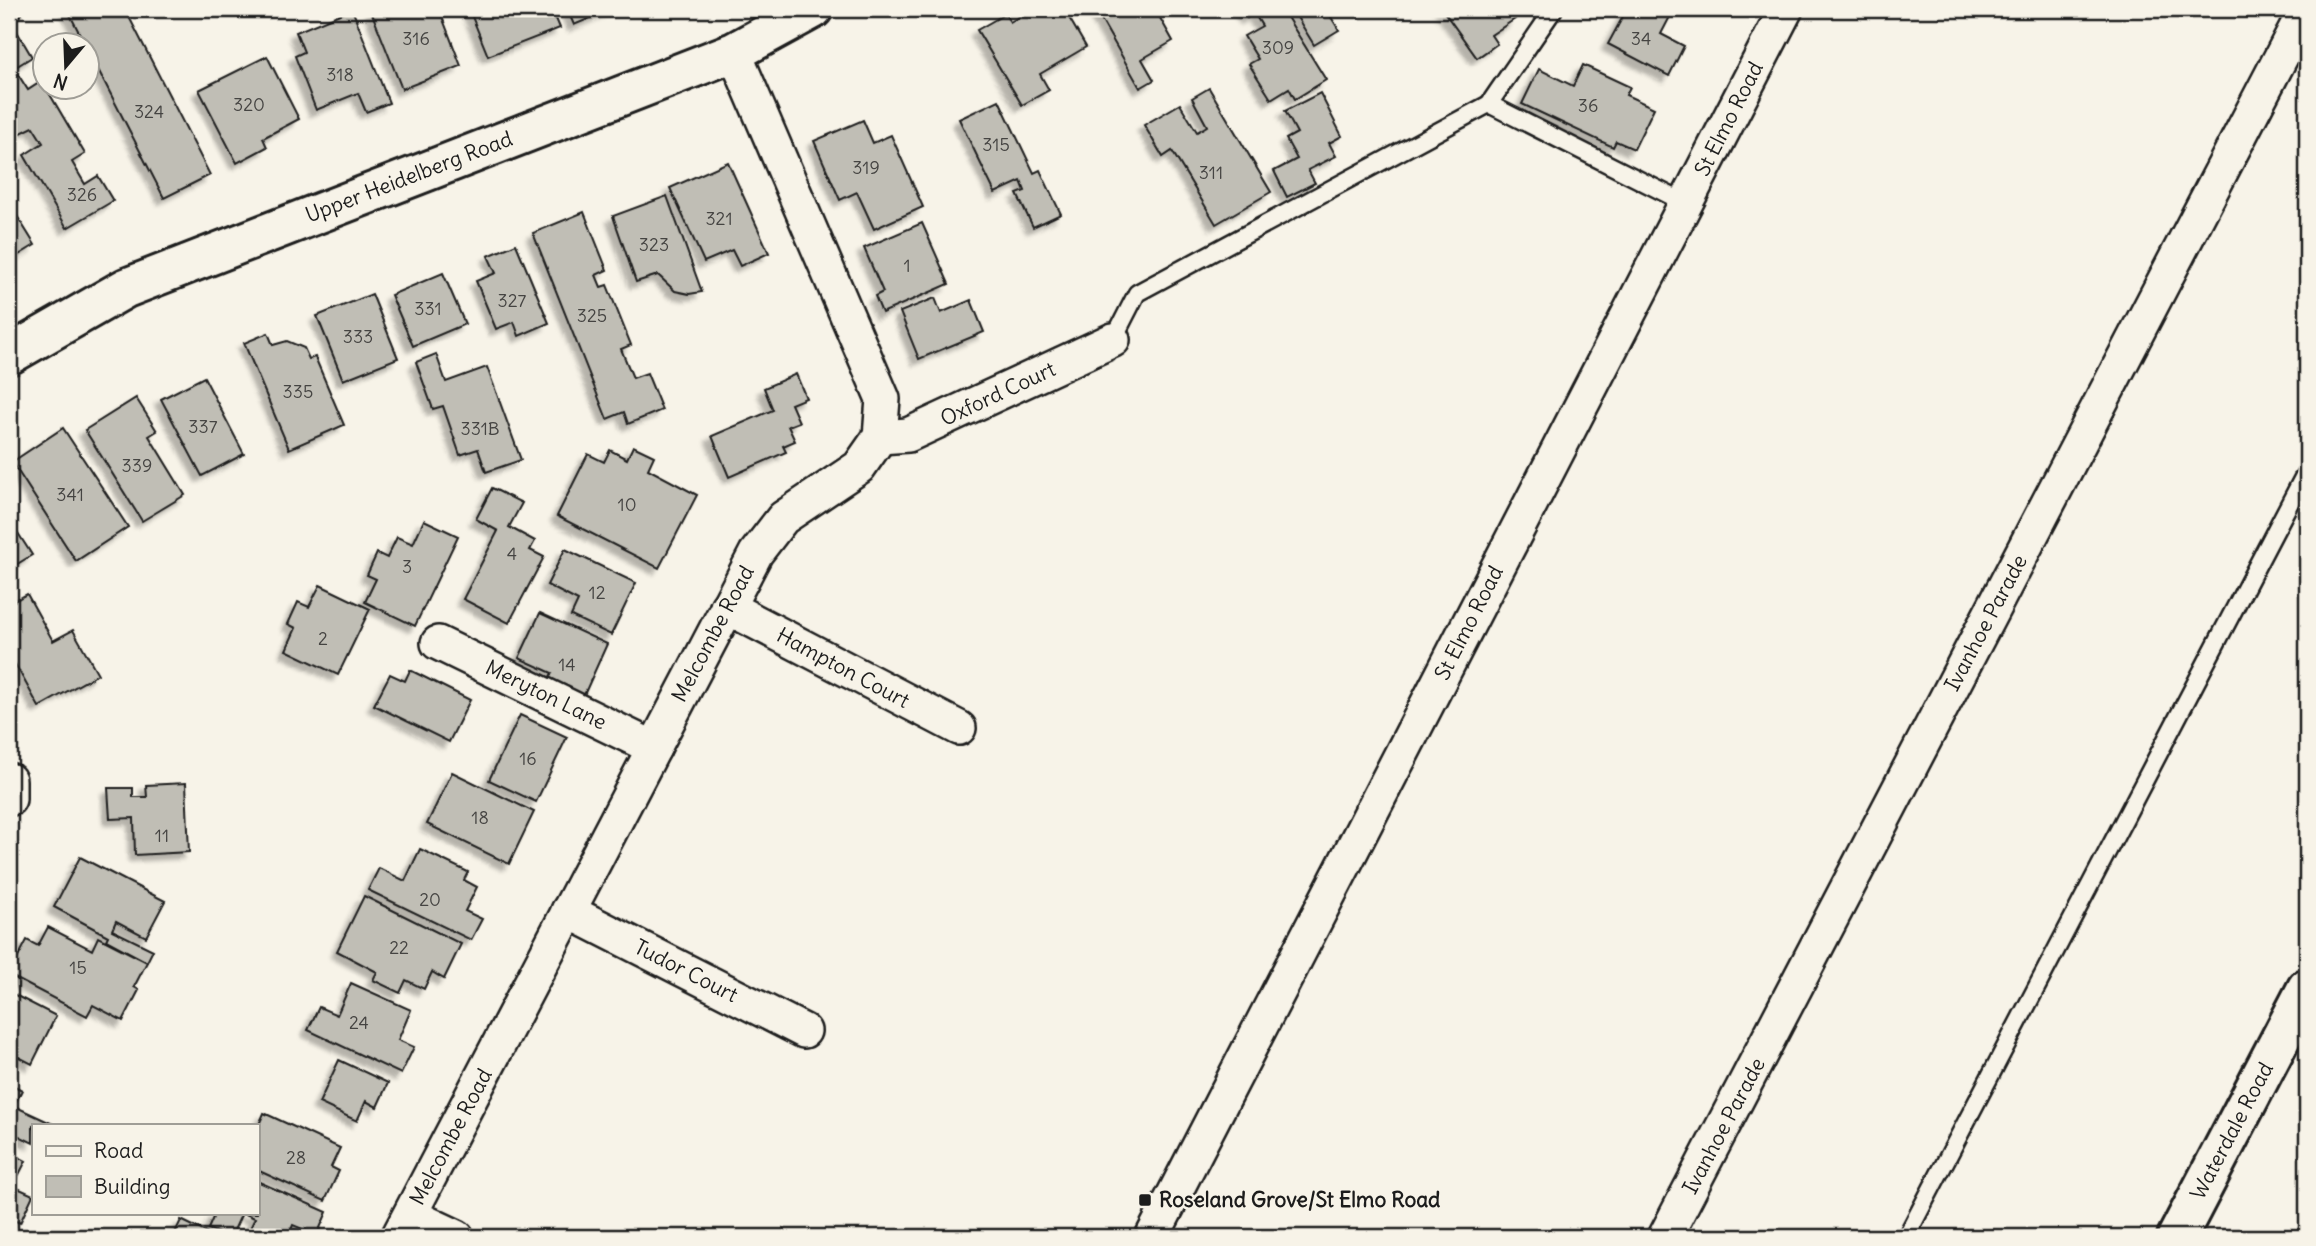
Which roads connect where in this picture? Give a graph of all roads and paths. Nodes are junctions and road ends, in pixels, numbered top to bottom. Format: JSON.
{"nodes":[{"id":1,"x":14,"y":9,"type":"edge"},
{"id":2,"x":813,"y":9,"type":"edge"},
{"id":3,"x":1554,"y":9,"type":"edge"},
{"id":4,"x":1786,"y":9,"type":"edge"},
{"id":5,"x":2306,"y":9,"type":"edge"},
{"id":6,"x":9,"y":12,"type":"edge"},
{"id":7,"x":734,"y":52,"type":"junction"},
{"id":8,"x":1489,"y":104,"type":"junction"},
{"id":9,"x":1685,"y":203,"type":"junction"},
{"id":10,"x":1113,"y":341,"type":"joint"},
{"id":11,"x":9,"y":355,"type":"edge"},
{"id":12,"x":880,"y":436,"type":"junction"},
{"id":13,"x":2307,"y":470,"type":"edge"},
{"id":14,"x":727,"y":607,"type":"junction"},
{"id":15,"x":438,"y":643,"type":"dead end"},
{"id":16,"x":960,"y":728,"type":"dead end"},
{"id":17,"x":654,"y":748,"type":"junction"},
{"id":18,"x":9,"y":780,"type":"edge"},
{"id":19,"x":9,"y":799,"type":"edge"},
{"id":20,"x":568,"y":911,"type":"junction"},
{"id":21,"x":2307,"y":988,"type":"edge"},
{"id":22,"x":804,"y":1031,"type":"dead end"},
{"id":23,"x":404,"y":1226,"type":"edge"},
{"id":24,"x":457,"y":1237,"type":"edge"},
{"id":25,"x":1152,"y":1237,"type":"edge"},
{"id":26,"x":1665,"y":1237,"type":"edge"},
{"id":27,"x":1906,"y":1237,"type":"edge"},
{"id":28,"x":2177,"y":1237,"type":"edge"}],
"edges":[{"from":1,"to":6,"type":"lane"},
{"from":2,"to":7,"type":"main road","name":"Upper Heidelberg Road"},
{"from":3,"to":8,"type":"lane"},
{"from":4,"to":9,"type":"street","name":"St Elmo Road"},
{"from":5,"to":26,"type":"street","name":"Ivanhoe Parade"},
{"from":7,"to":11,"type":"main road","name":"Upper Heidelberg Road"},
{"from":7,"to":12,"type":"street","name":"Melcombe Road"},
{"from":8,"to":9,"type":"lane"},
{"from":8,"to":10,"type":"lane"},
{"from":9,"to":25,"type":"street","name":"St Elmo Road"},
{"from":10,"to":12,"type":"street","name":"Oxford Court"},
{"from":12,"to":14,"type":"street","name":"Melcombe Road"},
{"from":13,"to":27,"type":"lane"},
{"from":14,"to":16,"type":"street","name":"Hampton Court"},
{"from":14,"to":17,"type":"street","name":"Melcombe Road"},
{"from":15,"to":17,"type":"street","name":"Meryton Lane"},
{"from":17,"to":20,"type":"street","name":"Melcombe Road"},
{"from":18,"to":19,"type":"street"},
{"from":20,"to":22,"type":"street","name":"Tudor Court"},
{"from":20,"to":23,"type":"street","name":"Melcombe Road"},
{"from":21,"to":28,"type":"main road","name":"Waterdale Road"},
{"from":23,"to":24,"type":"street"}]}
